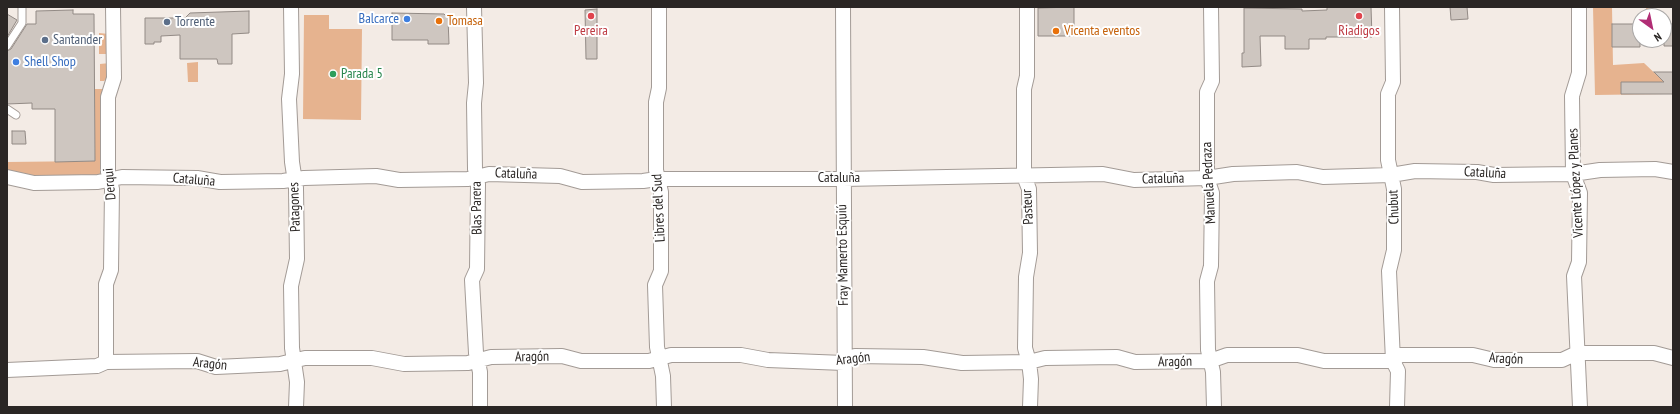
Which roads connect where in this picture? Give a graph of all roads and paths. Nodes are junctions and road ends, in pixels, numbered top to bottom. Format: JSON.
{"nodes":[{"id":1,"x":22,"y":7,"type":"edge"},
{"id":2,"x":112,"y":7,"type":"edge"},
{"id":3,"x":291,"y":7,"type":"edge"},
{"id":4,"x":474,"y":7,"type":"edge"},
{"id":5,"x":659,"y":7,"type":"edge"},
{"id":6,"x":843,"y":7,"type":"edge"},
{"id":7,"x":1026,"y":7,"type":"edge"},
{"id":8,"x":1211,"y":7,"type":"edge"},
{"id":9,"x":1392,"y":7,"type":"edge"},
{"id":10,"x":1579,"y":7,"type":"edge"},
{"id":11,"x":7,"y":46,"type":"edge"},
{"id":12,"x":7,"y":109,"type":"edge"},
{"id":13,"x":16,"y":115,"type":"dead end"},
{"id":14,"x":1673,"y":172,"type":"edge"},
{"id":15,"x":1574,"y":174,"type":"junction"},
{"id":16,"x":1391,"y":175,"type":"junction"},
{"id":17,"x":1024,"y":176,"type":"junction"},
{"id":18,"x":7,"y":177,"type":"edge"},
{"id":19,"x":477,"y":177,"type":"junction"},
{"id":20,"x":843,"y":178,"type":"junction"},
{"id":21,"x":1207,"y":178,"type":"junction"},
{"id":22,"x":110,"y":179,"type":"junction"},
{"id":23,"x":294,"y":179,"type":"junction"},
{"id":24,"x":657,"y":179,"type":"junction"},
{"id":25,"x":1577,"y":353,"type":"junction"},
{"id":26,"x":659,"y":358,"type":"junction"},
{"id":27,"x":1673,"y":358,"type":"edge"},
{"id":28,"x":295,"y":360,"type":"junction"},
{"id":29,"x":478,"y":360,"type":"junction"},
{"id":30,"x":1393,"y":360,"type":"junction"},
{"id":31,"x":1210,"y":361,"type":"junction"},
{"id":32,"x":106,"y":362,"type":"junction"},
{"id":33,"x":844,"y":362,"type":"junction"},
{"id":34,"x":1029,"y":362,"type":"junction"},
{"id":35,"x":7,"y":370,"type":"edge"},
{"id":36,"x":296,"y":407,"type":"edge"},
{"id":37,"x":480,"y":407,"type":"edge"},
{"id":38,"x":664,"y":407,"type":"edge"},
{"id":39,"x":845,"y":407,"type":"edge"},
{"id":40,"x":1030,"y":407,"type":"edge"},
{"id":41,"x":1214,"y":407,"type":"edge"},
{"id":42,"x":1397,"y":407,"type":"edge"},
{"id":43,"x":1580,"y":407,"type":"edge"}],
"edges":[{"from":1,"to":11,"type":"lane"},
{"from":2,"to":22,"type":"street","name":"Derqui"},
{"from":3,"to":23,"type":"street","name":"Patagones"},
{"from":4,"to":19,"type":"street","name":"Blas Parera"},
{"from":5,"to":24,"type":"street","name":"Libres del Sud"},
{"from":6,"to":20,"type":"street","name":"Fray Mamerto Esquiú"},
{"from":7,"to":17,"type":"street","name":"Pasteur"},
{"from":8,"to":21,"type":"street","name":"Manuela Pedraza"},
{"from":9,"to":16,"type":"street","name":"Chubut"},
{"from":10,"to":15,"type":"street","name":"Vicente López y Planes"},
{"from":12,"to":13,"type":"lane"},
{"from":14,"to":15,"type":"street","name":"Cataluña"},
{"from":15,"to":16,"type":"street","name":"Cataluña"},
{"from":15,"to":25,"type":"street","name":"Vicente López y Planes"},
{"from":16,"to":21,"type":"street","name":"Cataluña"},
{"from":16,"to":30,"type":"street","name":"Chubut"},
{"from":17,"to":20,"type":"street","name":"Cataluña"},
{"from":17,"to":21,"type":"street","name":"Cataluña"},
{"from":17,"to":34,"type":"street","name":"Pasteur"},
{"from":18,"to":22,"type":"street","name":"Cataluña"},
{"from":19,"to":23,"type":"street","name":"Cataluña"},
{"from":19,"to":24,"type":"street","name":"Cataluña"},
{"from":19,"to":29,"type":"street","name":"Blas Parera"},
{"from":20,"to":24,"type":"street","name":"Cataluña"},
{"from":20,"to":33,"type":"street","name":"Fray Mamerto Esquiú"},
{"from":21,"to":31,"type":"street","name":"Manuela Pedraza"},
{"from":22,"to":23,"type":"street","name":"Cataluña"},
{"from":22,"to":32,"type":"street","name":"Derqui"},
{"from":23,"to":28,"type":"street","name":"Patagones"},
{"from":24,"to":26,"type":"street","name":"Libres del Sud"},
{"from":25,"to":27,"type":"street","name":"Aragón"},
{"from":25,"to":30,"type":"street","name":"Aragón"},
{"from":25,"to":43,"type":"street","name":"Vicente López y Planes"},
{"from":26,"to":29,"type":"street","name":"Aragón"},
{"from":26,"to":33,"type":"street","name":"Aragón"},
{"from":26,"to":38,"type":"street","name":"Libres del Sud"},
{"from":28,"to":29,"type":"street","name":"Aragón"},
{"from":28,"to":32,"type":"street","name":"Aragón"},
{"from":28,"to":36,"type":"street","name":"Patagones"},
{"from":29,"to":37,"type":"street","name":"Blas Parera"},
{"from":30,"to":31,"type":"street","name":"Aragón"},
{"from":30,"to":42,"type":"street","name":"Chubut"},
{"from":31,"to":34,"type":"street","name":"Aragón"},
{"from":31,"to":41,"type":"street","name":"Manuela Pedraza"},
{"from":32,"to":35,"type":"street","name":"Aragón"},
{"from":33,"to":34,"type":"street","name":"Aragón"},
{"from":33,"to":39,"type":"street","name":"Fray Mamerto Esquiú"},
{"from":34,"to":40,"type":"street","name":"Pasteur"}]}
